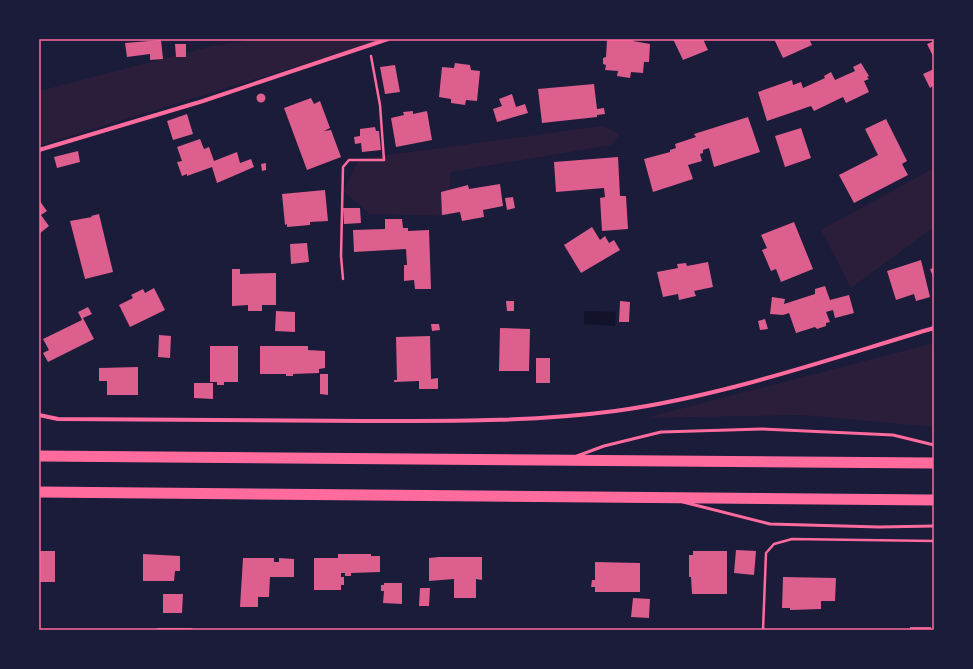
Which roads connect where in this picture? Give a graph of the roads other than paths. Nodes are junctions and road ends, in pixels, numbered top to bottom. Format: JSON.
{"nodes":[{"id":1,"x":388,"y":39,"type":"edge"},
{"id":2,"x":39,"y":150,"type":"edge"},
{"id":3,"x":934,"y":328,"type":"edge"},
{"id":4,"x":39,"y":415,"type":"edge"},
{"id":5,"x":934,"y":445,"type":"edge"},
{"id":6,"x":39,"y":456,"type":"edge"},
{"id":7,"x":565,"y":460,"type":"junction"},
{"id":8,"x":934,"y":463,"type":"edge"},
{"id":9,"x":39,"y":492,"type":"edge"},
{"id":10,"x":664,"y":497,"type":"junction"},
{"id":11,"x":934,"y":500,"type":"edge"},
{"id":12,"x":934,"y":526,"type":"edge"},
{"id":13,"x":158,"y":630,"type":"edge"},
{"id":14,"x":191,"y":630,"type":"edge"}],
"edges":[{"from":1,"to":2,"type":"street"},
{"from":3,"to":4,"type":"street"},
{"from":5,"to":7,"type":"lane"},
{"from":6,"to":7,"type":"highway"},
{"from":7,"to":8,"type":"highway"},
{"from":9,"to":10,"type":"highway"},
{"from":10,"to":11,"type":"highway"},
{"from":10,"to":12,"type":"lane"},
{"from":13,"to":14,"type":"street"}]}
